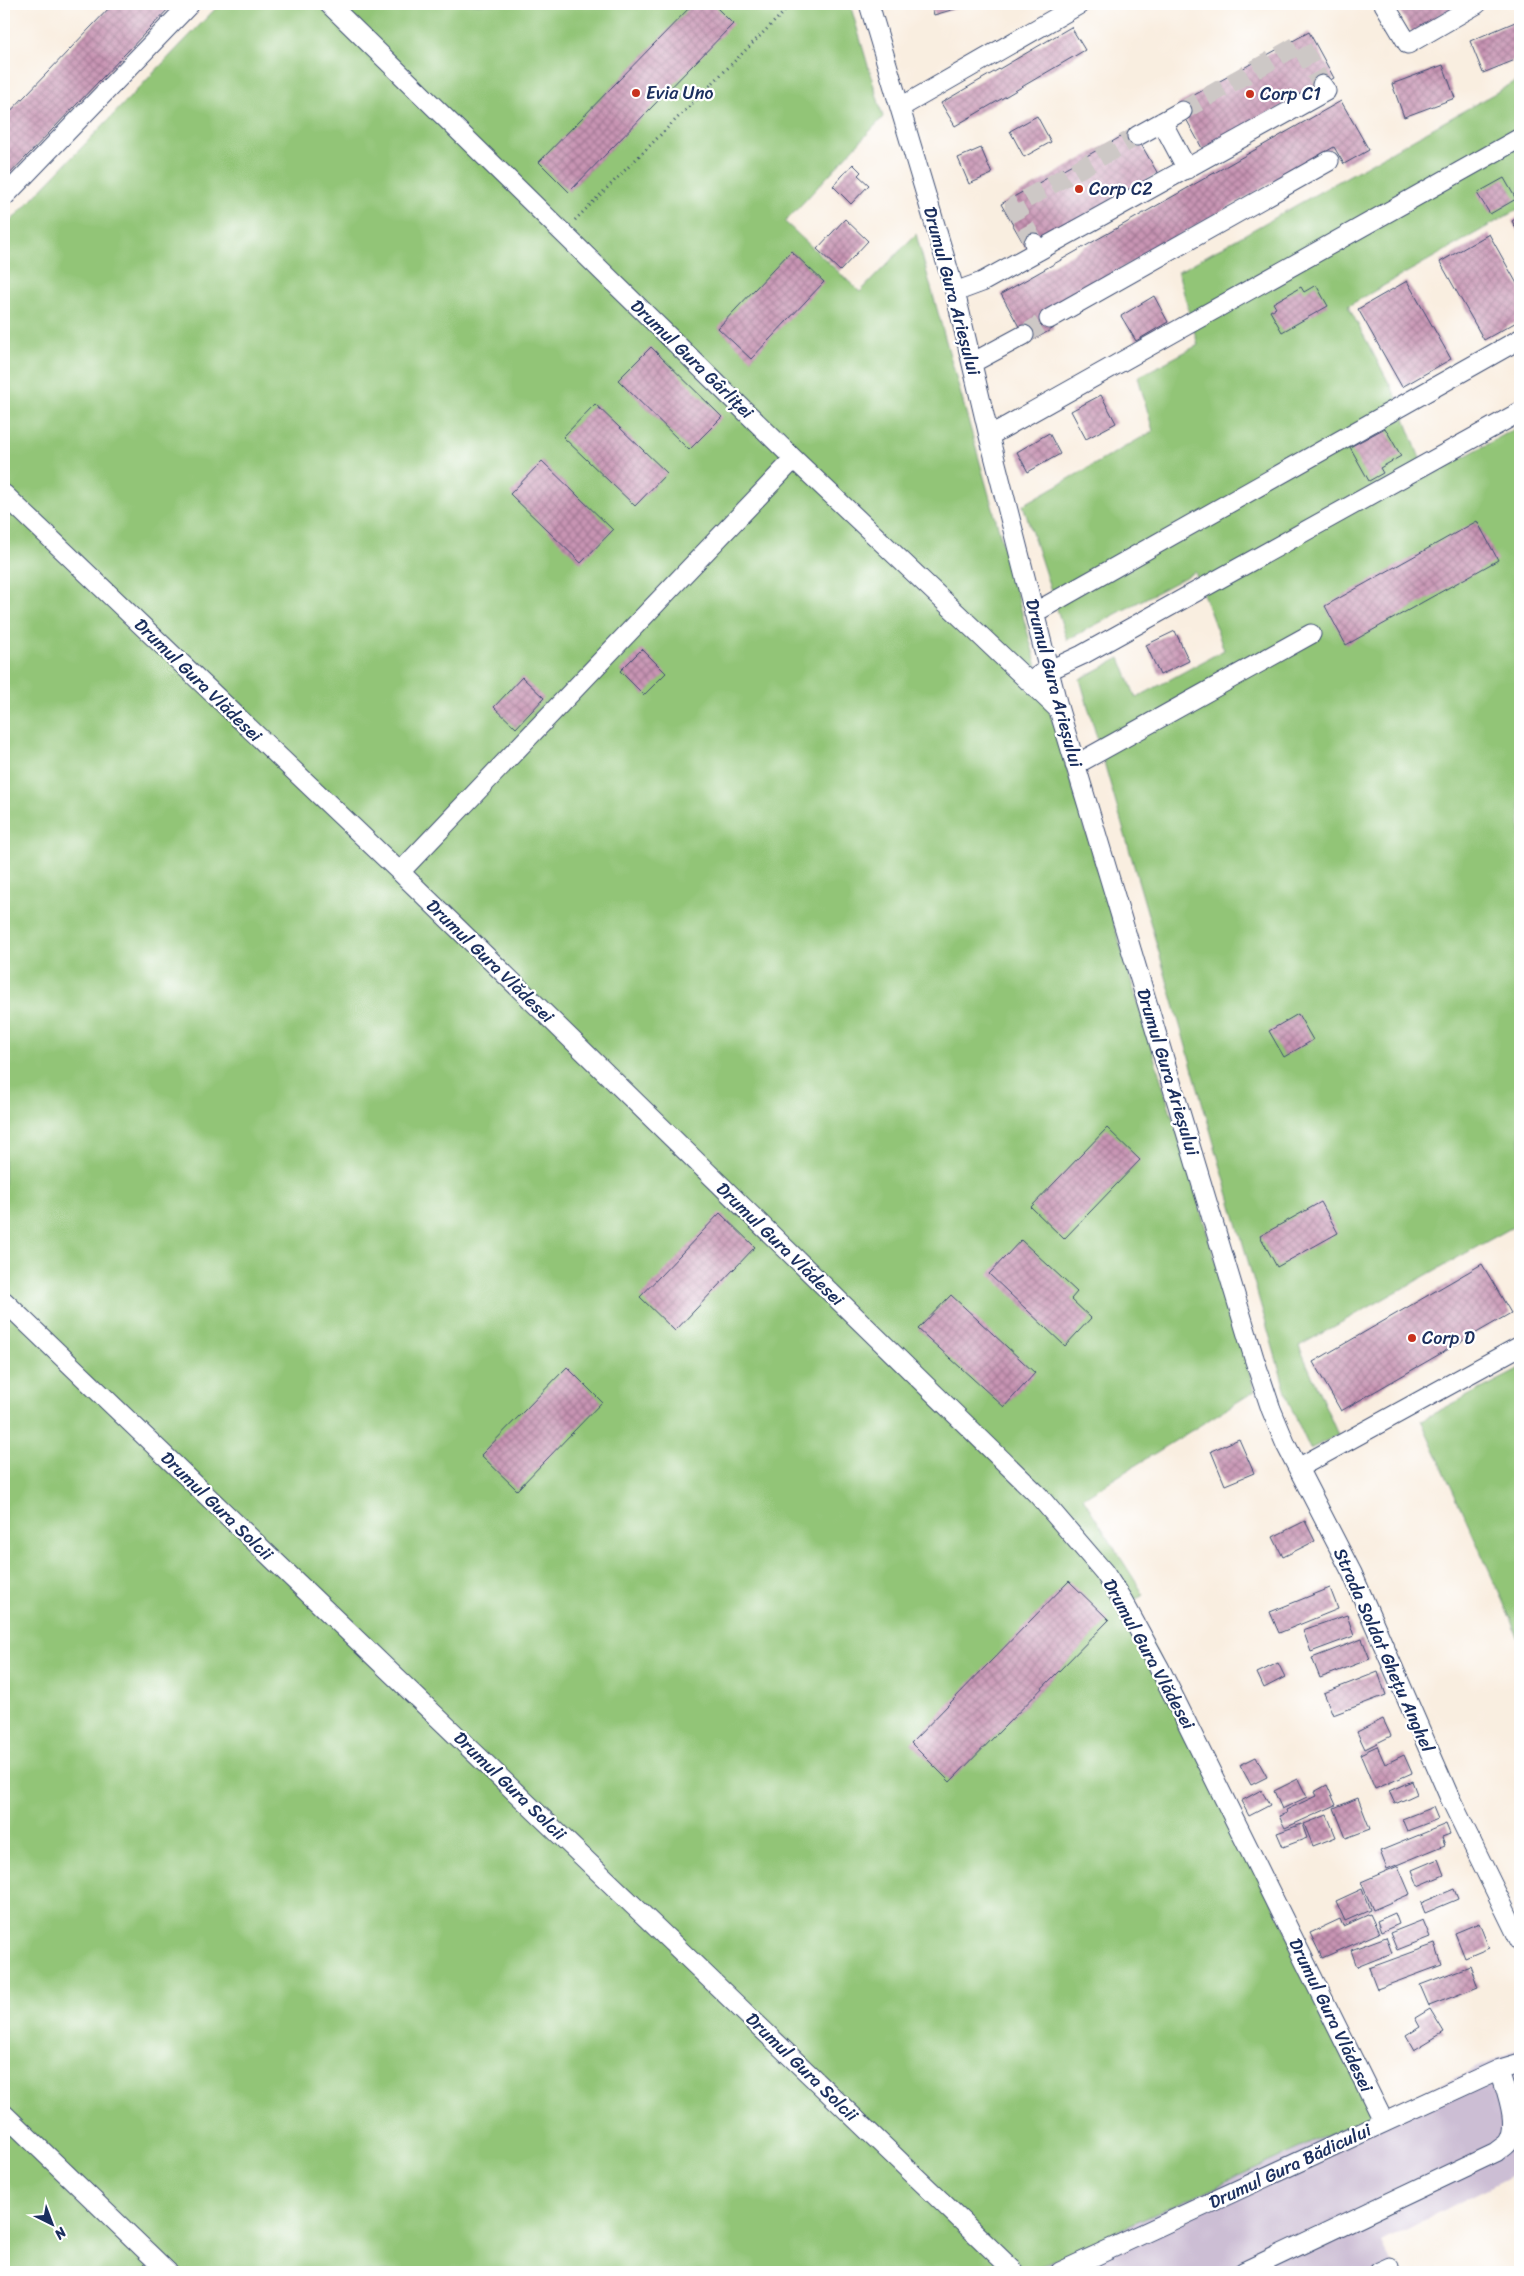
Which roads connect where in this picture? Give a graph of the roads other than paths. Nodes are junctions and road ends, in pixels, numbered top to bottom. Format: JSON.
{"nodes":[{"id":1,"x":190,"y":4,"type":"edge"},
{"id":2,"x":329,"y":4,"type":"edge"},
{"id":3,"x":869,"y":4,"type":"edge"},
{"id":4,"x":1080,"y":4,"type":"edge"},
{"id":5,"x":1384,"y":4,"type":"edge"},
{"id":6,"x":1477,"y":4,"type":"edge"},
{"id":7,"x":1322,"y":85,"type":"dead end"},
{"id":8,"x":901,"y":107,"type":"junction"},
{"id":9,"x":1182,"y":111,"type":"tunnel mouth"},
{"id":10,"x":1162,"y":122,"type":"junction"},
{"id":11,"x":1137,"y":136,"type":"tunnel mouth"},
{"id":12,"x":1520,"y":138,"type":"edge"},
{"id":13,"x":1329,"y":161,"type":"dead end"},
{"id":14,"x":1187,"y":169,"type":"junction"},
{"id":15,"x":4,"y":197,"type":"edge"},
{"id":16,"x":955,"y":292,"type":"junction"},
{"id":17,"x":1049,"y":319,"type":"tunnel mouth"},
{"id":18,"x":1024,"y":335,"type":"tunnel mouth"},
{"id":19,"x":1520,"y":339,"type":"edge"},
{"id":20,"x":972,"y":363,"type":"junction"},
{"id":21,"x":1520,"y":412,"type":"edge"},
{"id":22,"x":989,"y":436,"type":"junction"},
{"id":23,"x":794,"y":458,"type":"junction"},
{"id":24,"x":4,"y":494,"type":"edge"},
{"id":25,"x":1034,"y":614,"type":"junction"},
{"id":26,"x":1311,"y":634,"type":"dead end"},
{"id":27,"x":1049,"y":671,"type":"junction"},
{"id":28,"x":1027,"y":680,"type":"junction"},
{"id":29,"x":1059,"y":710,"type":"junction"},
{"id":30,"x":1075,"y":765,"type":"junction"},
{"id":31,"x":400,"y":872,"type":"junction"},
{"id":32,"x":4,"y":1301,"type":"edge"},
{"id":33,"x":1520,"y":1346,"type":"edge"},
{"id":34,"x":1254,"y":1358,"type":"joint"},
{"id":35,"x":1298,"y":1468,"type":"junction"},
{"id":36,"x":1520,"y":1941,"type":"edge"},
{"id":37,"x":1520,"y":2050,"type":"edge"},
{"id":38,"x":1520,"y":2063,"type":"edge"},
{"id":39,"x":1500,"y":2069,"type":"junction"},
{"id":40,"x":4,"y":2114,"type":"edge"},
{"id":41,"x":1384,"y":2122,"type":"junction"},
{"id":42,"x":168,"y":2272,"type":"edge"},
{"id":43,"x":1015,"y":2272,"type":"edge"},
{"id":44,"x":1060,"y":2272,"type":"edge"},
{"id":45,"x":1243,"y":2272,"type":"edge"}],
"edges":[{"from":1,"to":15,"type":"street"},
{"from":2,"to":23,"type":"street","name":"Drumul Gura Gârliței"},
{"from":3,"to":8,"type":"street","name":"Drumul Gura Arieșului"},
{"from":4,"to":8,"type":"street"},
{"from":5,"to":6,"type":"street"},
{"from":7,"to":14,"type":"street"},
{"from":8,"to":16,"type":"street","name":"Drumul Gura Arieșului"},
{"from":9,"to":10,"type":"street"},
{"from":10,"to":11,"type":"street"},
{"from":10,"to":14,"type":"street"},
{"from":12,"to":22,"type":"street"},
{"from":13,"to":17,"type":"street"},
{"from":14,"to":16,"type":"street"},
{"from":16,"to":20,"type":"street","name":"Drumul Gura Arieșului"},
{"from":18,"to":20,"type":"street"},
{"from":19,"to":25,"type":"street"},
{"from":20,"to":22,"type":"street","name":"Drumul Gura Arieșului"},
{"from":21,"to":27,"type":"street"},
{"from":22,"to":25,"type":"street","name":"Drumul Gura Arieșului"},
{"from":23,"to":28,"type":"street","name":"Drumul Gura Gârliței"},
{"from":23,"to":31,"type":"street"},
{"from":24,"to":31,"type":"street","name":"Drumul Gura Vlădesei"},
{"from":25,"to":27,"type":"street","name":"Drumul Gura Arieșului"},
{"from":26,"to":30,"type":"street"},
{"from":27,"to":28,"type":"street"},
{"from":27,"to":29,"type":"street","name":"Drumul Gura Arieșului"},
{"from":28,"to":29,"type":"street","name":"Drumul Gura Gârliței"},
{"from":29,"to":30,"type":"street","name":"Drumul Gura Arieșului"},
{"from":30,"to":34,"type":"street","name":"Drumul Gura Arieșului"},
{"from":31,"to":41,"type":"street","name":"Drumul Gura Vlădesei"},
{"from":32,"to":43,"type":"street","name":"Drumul Gura Solcii"},
{"from":33,"to":35,"type":"street"},
{"from":34,"to":35,"type":"street","name":"Strada Soldat Ghețu Anghel"},
{"from":35,"to":36,"type":"street","name":"Strada Soldat Ghețu Anghel"},
{"from":37,"to":39,"type":"street"},
{"from":38,"to":39,"type":"street","name":"Drumul Gura Bădicului"},
{"from":39,"to":41,"type":"street","name":"Drumul Gura Bădicului"},
{"from":39,"to":45,"type":"street"},
{"from":40,"to":42,"type":"street"},
{"from":41,"to":44,"type":"street","name":"Drumul Gura Bădicului"}]}
